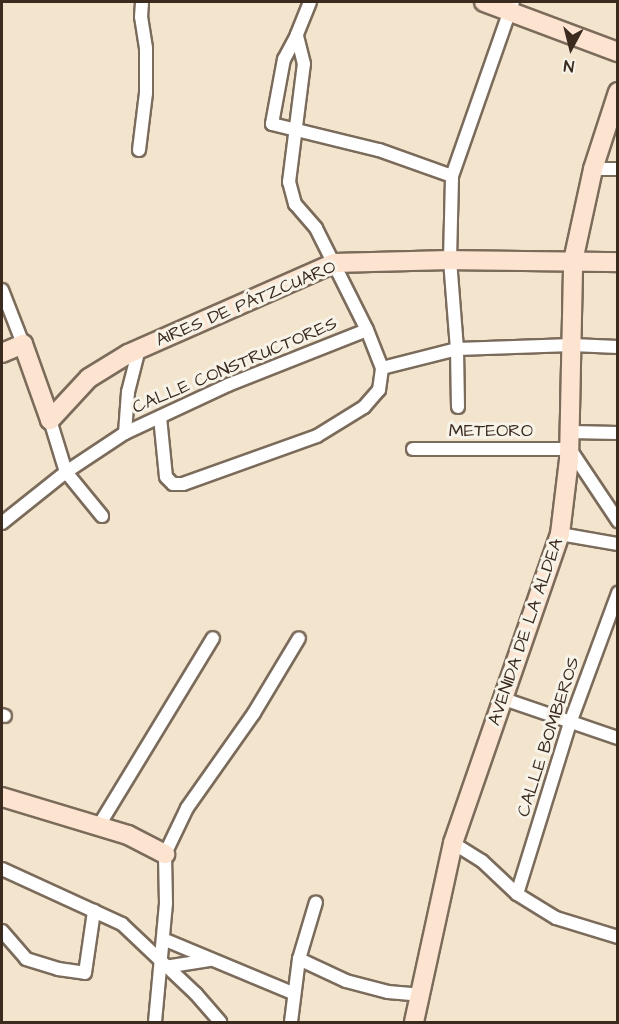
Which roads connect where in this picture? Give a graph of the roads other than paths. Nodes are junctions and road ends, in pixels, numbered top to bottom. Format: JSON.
{"nodes":[{"id":1,"x":142,"y":2,"type":"edge"},
{"id":2,"x":310,"y":2,"type":"edge"},
{"id":3,"x":484,"y":2,"type":"edge"},
{"id":4,"x":511,"y":6,"type":"edge"},
{"id":5,"x":297,"y":35,"type":"junction"},
{"id":6,"x":618,"y":52,"type":"edge"},
{"id":7,"x":618,"y":92,"type":"edge"},
{"id":8,"x":298,"y":129,"type":"junction"},
{"id":9,"x":139,"y":150,"type":"dead end"},
{"id":10,"x":593,"y":169,"type":"junction"},
{"id":11,"x":618,"y":170,"type":"edge"},
{"id":12,"x":452,"y":176,"type":"junction"},
{"id":13,"x":450,"y":260,"type":"junction"},
{"id":14,"x":573,"y":261,"type":"junction"},
{"id":15,"x":618,"y":262,"type":"edge"},
{"id":16,"x":334,"y":263,"type":"junction"},
{"id":17,"x":2,"y":290,"type":"edge"},
{"id":18,"x":367,"y":330,"type":"junction"},
{"id":19,"x":23,"y":344,"type":"junction"},
{"id":20,"x":572,"y":345,"type":"junction"},
{"id":21,"x":618,"y":347,"type":"edge"},
{"id":22,"x":139,"y":349,"type":"junction"},
{"id":23,"x":457,"y":349,"type":"junction"},
{"id":24,"x":2,"y":353,"type":"edge"},
{"id":25,"x":382,"y":368,"type":"junction"},
{"id":26,"x":458,"y":407,"type":"dead end"},
{"id":27,"x":160,"y":417,"type":"junction"},
{"id":28,"x":50,"y":420,"type":"junction"},
{"id":29,"x":125,"y":432,"type":"junction"},
{"id":30,"x":618,"y":433,"type":"edge"},
{"id":31,"x":570,"y":440,"type":"junction"},
{"id":32,"x":413,"y":449,"type":"dead end"},
{"id":33,"x":66,"y":472,"type":"junction"},
{"id":34,"x":102,"y":516,"type":"dead end"},
{"id":35,"x":618,"y":521,"type":"edge"},
{"id":36,"x":2,"y":523,"type":"edge"},
{"id":37,"x":560,"y":534,"type":"junction"},
{"id":38,"x":618,"y":544,"type":"edge"},
{"id":39,"x":618,"y":593,"type":"edge"},
{"id":40,"x":213,"y":638,"type":"dead end"},
{"id":41,"x":299,"y":638,"type":"dead end"},
{"id":42,"x":504,"y":699,"type":"junction"},
{"id":43,"x":570,"y":723,"type":"junction"},
{"id":44,"x":618,"y":738,"type":"edge"},
{"id":45,"x":2,"y":796,"type":"edge"},
{"id":46,"x":98,"y":827,"type":"junction"},
{"id":47,"x":453,"y":843,"type":"junction"},
{"id":48,"x":165,"y":854,"type":"junction"},
{"id":49,"x":2,"y":869,"type":"edge"},
{"id":50,"x":517,"y":894,"type":"junction"},
{"id":51,"x":316,"y":903,"type":"dead end"},
{"id":52,"x":94,"y":911,"type":"junction"},
{"id":53,"x":2,"y":931,"type":"edge"},
{"id":54,"x":618,"y":937,"type":"edge"},
{"id":55,"x":163,"y":939,"type":"junction"},
{"id":56,"x":299,"y":959,"type":"junction"},
{"id":57,"x":211,"y":960,"type":"junction"},
{"id":58,"x":163,"y":965,"type":"junction"},
{"id":59,"x":293,"y":993,"type":"junction"},
{"id":60,"x":420,"y":995,"type":"junction"},
{"id":61,"x":155,"y":1023,"type":"edge"},
{"id":62,"x":220,"y":1023,"type":"edge"},
{"id":63,"x":291,"y":1023,"type":"edge"},
{"id":64,"x":414,"y":1023,"type":"edge"}],
"edges":[{"from":1,"to":9,"type":"street"},
{"from":2,"to":5,"type":"street"},
{"from":3,"to":4,"type":"street"},
{"from":4,"to":6,"type":"street"},
{"from":4,"to":12,"type":"street"},
{"from":5,"to":8,"type":"street"},
{"from":5,"to":8,"type":"street"},
{"from":7,"to":10,"type":"street","name":"AVENIDA DE LA ALDEA"},
{"from":8,"to":12,"type":"street"},
{"from":8,"to":16,"type":"street"},
{"from":10,"to":11,"type":"street"},
{"from":10,"to":14,"type":"street","name":"AVENIDA DE LA ALDEA"},
{"from":12,"to":13,"type":"street"},
{"from":13,"to":14,"type":"street","name":"AIRES DE PÁTZCUARO"},
{"from":13,"to":16,"type":"street","name":"AIRES DE PÁTZCUARO"},
{"from":13,"to":23,"type":"street"},
{"from":14,"to":15,"type":"street","name":"AIRES DE PÁTZCUARO"},
{"from":14,"to":20,"type":"street","name":"AVENIDA DE LA ALDEA"},
{"from":16,"to":18,"type":"street"},
{"from":16,"to":22,"type":"street","name":"AIRES DE PÁTZCUARO"},
{"from":17,"to":19,"type":"street"},
{"from":18,"to":25,"type":"street"},
{"from":18,"to":27,"type":"street","name":"CALLE CONSTRUCTORES"},
{"from":19,"to":24,"type":"street"},
{"from":19,"to":28,"type":"street"},
{"from":20,"to":21,"type":"street"},
{"from":20,"to":23,"type":"street"},
{"from":20,"to":31,"type":"street","name":"AVENIDA DE LA ALDEA"},
{"from":22,"to":28,"type":"street"},
{"from":22,"to":29,"type":"street","name":"AIRES DE PÁTZCUARO"},
{"from":23,"to":25,"type":"street"},
{"from":23,"to":26,"type":"street"},
{"from":25,"to":27,"type":"street"},
{"from":27,"to":29,"type":"street","name":"CALLE CONSTRUCTORES"},
{"from":28,"to":33,"type":"street"},
{"from":29,"to":33,"type":"street","name":"CALLE CONSTRUCTORES"},
{"from":30,"to":31,"type":"street","name":"METEORO"},
{"from":31,"to":32,"type":"street","name":"METEORO"},
{"from":31,"to":35,"type":"street"},
{"from":31,"to":37,"type":"street","name":"AVENIDA DE LA ALDEA"},
{"from":33,"to":34,"type":"street"},
{"from":33,"to":36,"type":"street","name":"CALLE CONSTRUCTORES"},
{"from":37,"to":38,"type":"street"},
{"from":37,"to":42,"type":"street","name":"AVENIDA DE LA ALDEA"},
{"from":39,"to":43,"type":"street","name":"CALLE BOMBEROS"},
{"from":40,"to":46,"type":"street"},
{"from":41,"to":48,"type":"street"},
{"from":42,"to":43,"type":"street"},
{"from":42,"to":47,"type":"street","name":"AVENIDA DE LA ALDEA"},
{"from":43,"to":44,"type":"street"},
{"from":43,"to":50,"type":"street","name":"CALLE BOMBEROS"},
{"from":45,"to":46,"type":"street"},
{"from":46,"to":48,"type":"street"},
{"from":47,"to":50,"type":"street"},
{"from":47,"to":60,"type":"street","name":"AVENIDA DE LA ALDEA"},
{"from":48,"to":55,"type":"street"},
{"from":49,"to":52,"type":"street"},
{"from":50,"to":54,"type":"street"},
{"from":51,"to":56,"type":"street"},
{"from":52,"to":53,"type":"street"},
{"from":52,"to":58,"type":"street"},
{"from":55,"to":57,"type":"street"},
{"from":55,"to":58,"type":"street"},
{"from":56,"to":59,"type":"street"},
{"from":56,"to":60,"type":"street"},
{"from":57,"to":58,"type":"street"},
{"from":57,"to":59,"type":"street"},
{"from":58,"to":61,"type":"street"},
{"from":58,"to":62,"type":"street"},
{"from":59,"to":63,"type":"street"},
{"from":60,"to":64,"type":"street","name":"AVENIDA DE LA ALDEA"}]}
